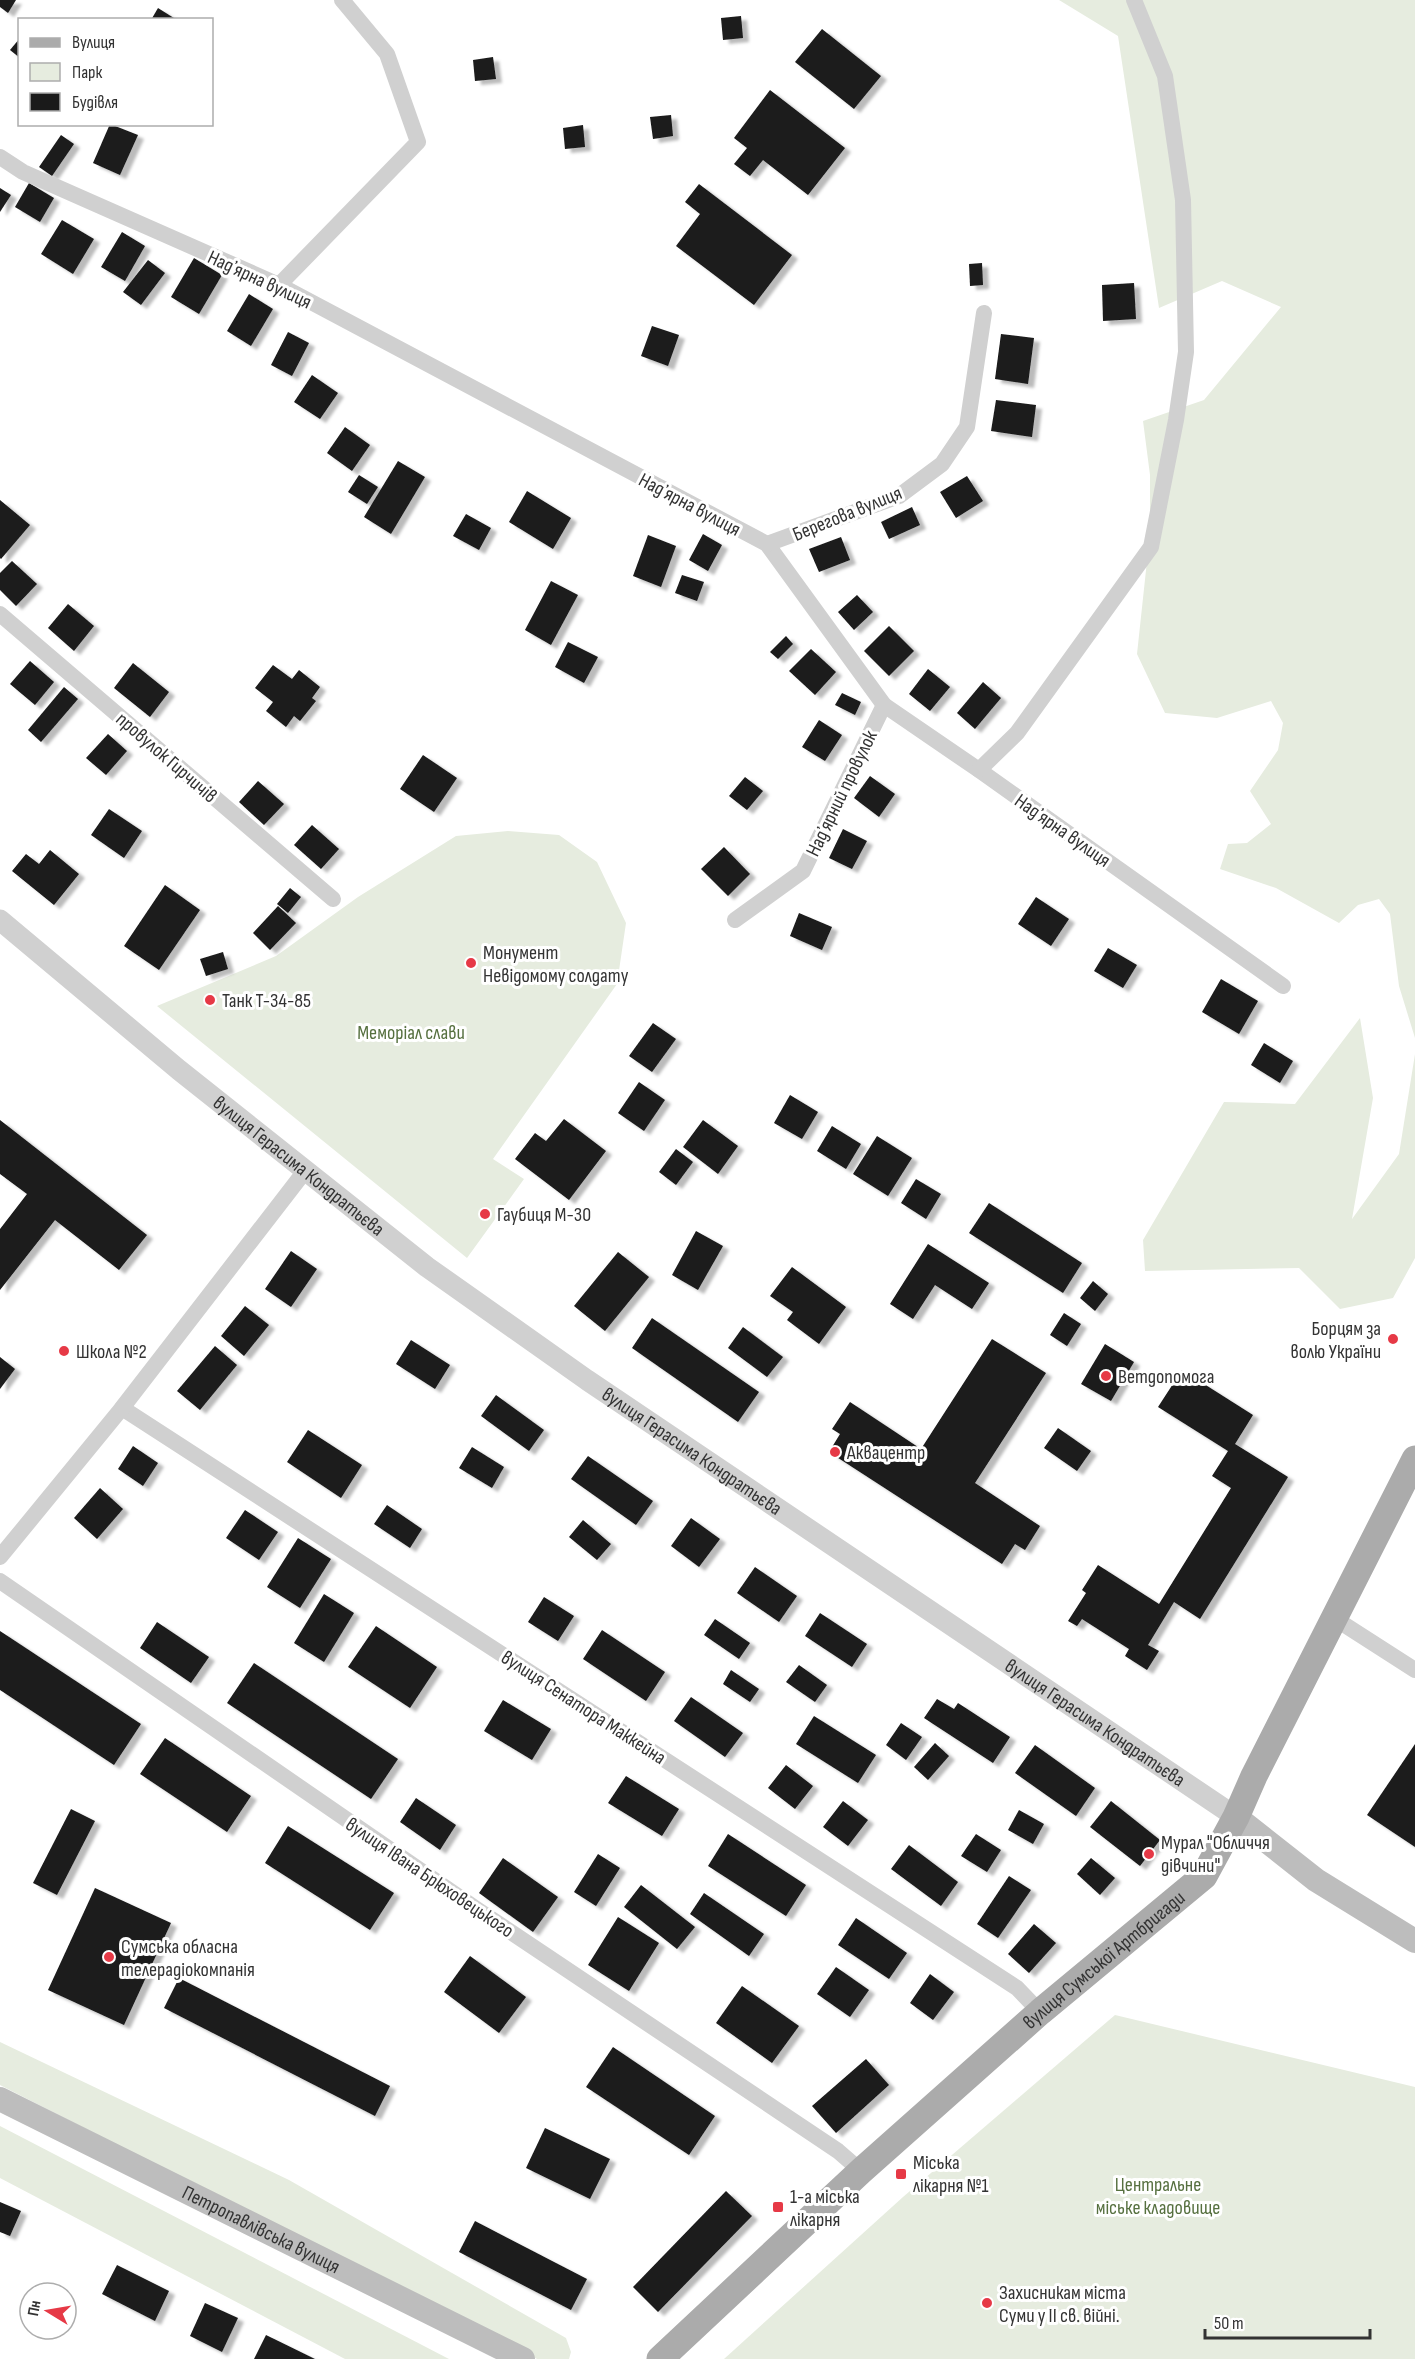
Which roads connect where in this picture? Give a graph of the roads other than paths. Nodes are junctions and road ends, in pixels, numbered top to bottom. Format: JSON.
{"nodes":[{"id":1,"x":342,"y":0,"type":"edge"},
{"id":2,"x":1134,"y":0,"type":"edge"},
{"id":3,"x":0,"y":157,"type":"edge"},
{"id":4,"x":279,"y":285,"type":"junction"},
{"id":5,"x":984,"y":313,"type":"dead end"},
{"id":6,"x":766,"y":544,"type":"junction"},
{"id":7,"x":0,"y":614,"type":"edge"},
{"id":8,"x":884,"y":705,"type":"junction"},
{"id":9,"x":979,"y":770,"type":"junction"},
{"id":10,"x":333,"y":900,"type":"dead end"},
{"id":11,"x":0,"y":920,"type":"edge"},
{"id":12,"x":735,"y":920,"type":"dead end"},
{"id":13,"x":1283,"y":986,"type":"dead end"},
{"id":14,"x":305,"y":1171,"type":"junction"},
{"id":15,"x":122,"y":1408,"type":"junction"},
{"id":16,"x":1415,"y":1459,"type":"edge"},
{"id":17,"x":0,"y":1557,"type":"edge"},
{"id":18,"x":0,"y":1581,"type":"edge"},
{"id":19,"x":1335,"y":1618,"type":"junction"},
{"id":20,"x":1415,"y":1670,"type":"edge"},
{"id":21,"x":1236,"y":1817,"type":"junction"},
{"id":22,"x":1415,"y":1941,"type":"edge"},
{"id":23,"x":1040,"y":2012,"type":"junction"},
{"id":24,"x":0,"y":2099,"type":"edge"},
{"id":25,"x":861,"y":2171,"type":"junction"},
{"id":26,"x":523,"y":2359,"type":"edge"},
{"id":27,"x":660,"y":2359,"type":"edge"}],
"edges":[{"from":1,"to":4,"type":"street"},
{"from":2,"to":9,"type":"street"},
{"from":3,"to":4,"type":"street","name":"Надʼярна вулиця"},
{"from":4,"to":6,"type":"street","name":"Надʼярна вулиця"},
{"from":5,"to":6,"type":"street","name":"Берегова вулиця"},
{"from":6,"to":8,"type":"street","name":"Надʼярна вулиця"},
{"from":7,"to":10,"type":"street","name":"провулок Гирчичів"},
{"from":8,"to":9,"type":"street","name":"Надʼярна вулиця"},
{"from":8,"to":12,"type":"street","name":"Надʼярний провулок"},
{"from":9,"to":13,"type":"street","name":"Надʼярна вулиця"},
{"from":11,"to":14,"type":"street","name":"вулиця Герасима Кондратьєва"},
{"from":14,"to":15,"type":"street"},
{"from":14,"to":21,"type":"street","name":"вулиця Герасима Кондратьєва"},
{"from":15,"to":17,"type":"street"},
{"from":15,"to":23,"type":"street","name":"вулиця Сенатора Маккейна"},
{"from":16,"to":19,"type":"main road","name":"вулиця Сумської Артбригади"},
{"from":18,"to":25,"type":"street","name":"вулиця Івана Брюховецького"},
{"from":19,"to":20,"type":"street"},
{"from":19,"to":21,"type":"main road","name":"вулиця Сумської Артбригади"},
{"from":21,"to":22,"type":"main road","name":"вулиця Герасима Кондратьєва"},
{"from":21,"to":23,"type":"main road","name":"вулиця Сумської Артбригади"},
{"from":23,"to":25,"type":"main road","name":"вулиця Сумської Артбригади"},
{"from":24,"to":26,"type":"main road","name":"Петропавлівська вулиця"},
{"from":25,"to":27,"type":"main road","name":"вулиця Сумської Артбригади"}]}
